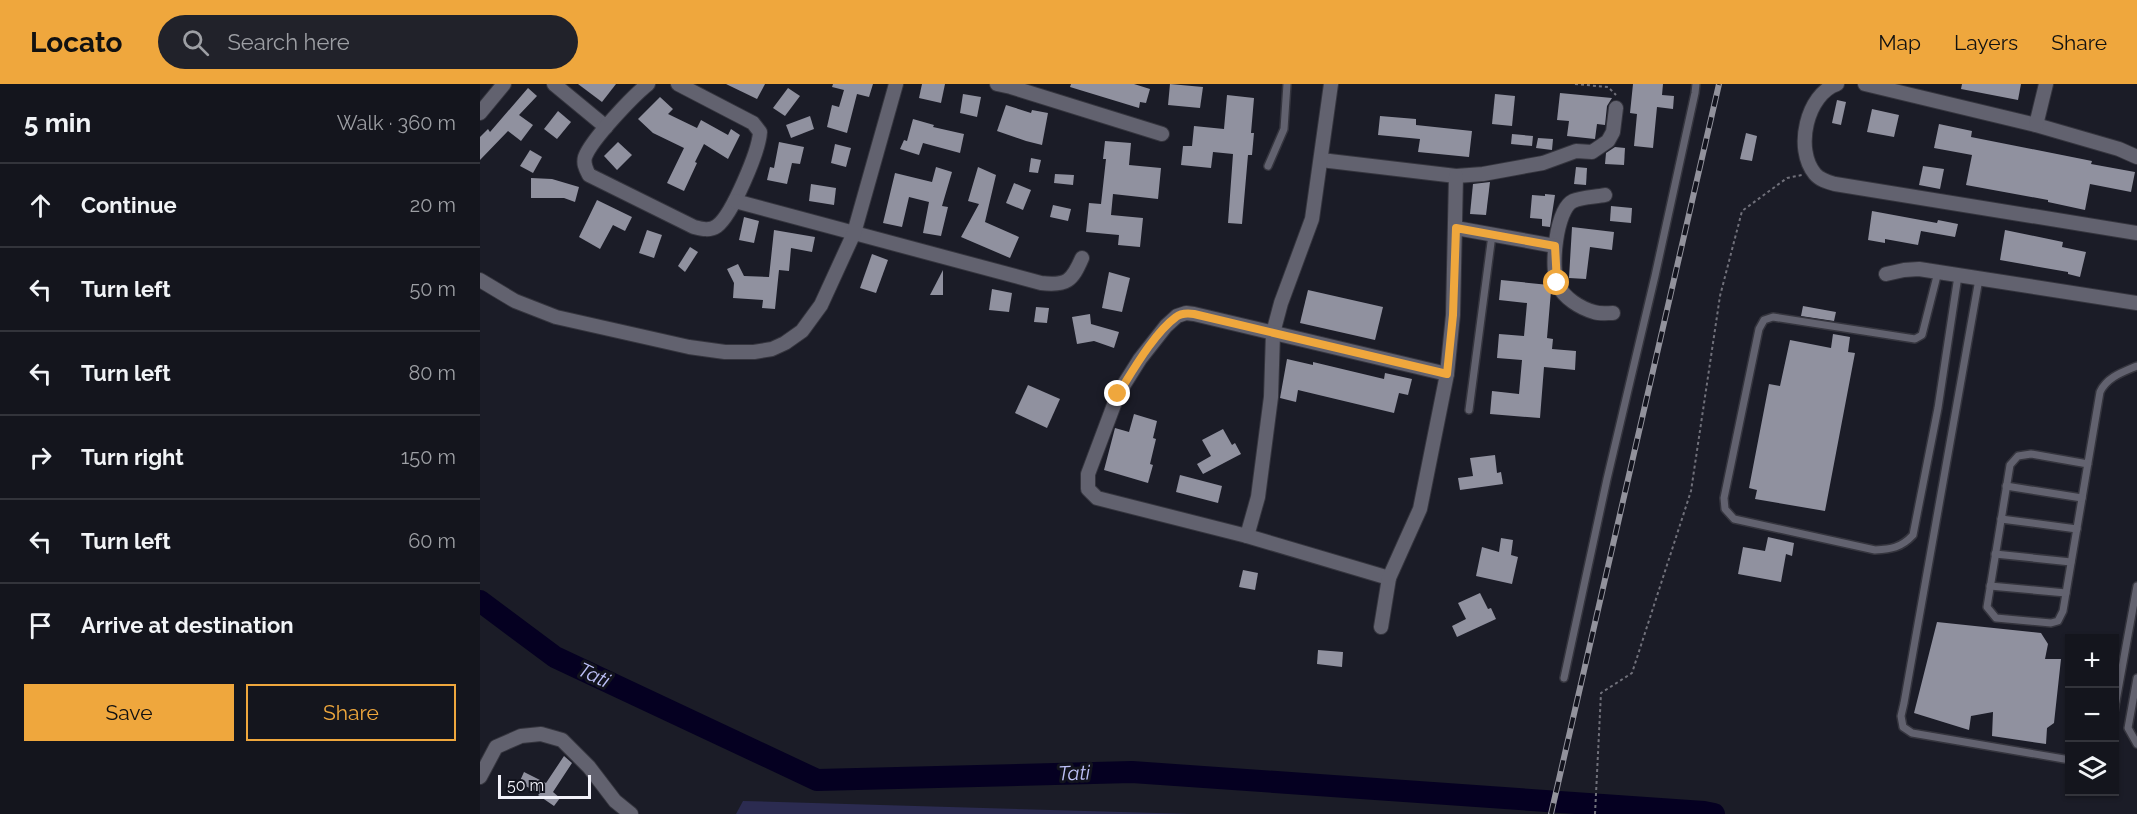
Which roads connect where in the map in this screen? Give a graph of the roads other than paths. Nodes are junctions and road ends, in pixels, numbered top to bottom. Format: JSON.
{"nodes":[{"id":1,"x":504,"y":84,"type":"edge"},
{"id":2,"x":554,"y":84,"type":"edge"},
{"id":3,"x":648,"y":84,"type":"edge"},
{"id":4,"x":678,"y":84,"type":"edge"},
{"id":5,"x":896,"y":84,"type":"edge"},
{"id":6,"x":1287,"y":84,"type":"edge"},
{"id":7,"x":1331,"y":84,"type":"edge"},
{"id":8,"x":1696,"y":84,"type":"edge"},
{"id":9,"x":1837,"y":84,"type":"edge"},
{"id":10,"x":1865,"y":84,"type":"edge"},
{"id":11,"x":2046,"y":84,"type":"edge"},
{"id":12,"x":1007,"y":85,"type":"edge"},
{"id":13,"x":1616,"y":108,"type":"road end"},
{"id":14,"x":480,"y":113,"type":"edge"},
{"id":15,"x":2036,"y":124,"type":"junction"},
{"id":16,"x":606,"y":127,"type":"junction"},
{"id":17,"x":1162,"y":134,"type":"dead end"},
{"id":18,"x":2137,"y":157,"type":"edge"},
{"id":19,"x":1321,"y":160,"type":"junction"},
{"id":20,"x":1268,"y":166,"type":"dead end"},
{"id":21,"x":1456,"y":176,"type":"junction"},
{"id":22,"x":1605,"y":195,"type":"dead end"},
{"id":23,"x":735,"y":201,"type":"junction"},
{"id":24,"x":1456,"y":228,"type":"junction"},
{"id":25,"x":854,"y":233,"type":"junction"},
{"id":26,"x":2137,"y":233,"type":"edge"},
{"id":27,"x":1492,"y":235,"type":"junction"},
{"id":28,"x":1555,"y":246,"type":"junction"},
{"id":29,"x":1082,"y":258,"type":"dead end"},
{"id":30,"x":1938,"y":272,"type":"junction"},
{"id":31,"x":1886,"y":274,"type":"dead end"},
{"id":32,"x":1958,"y":276,"type":"junction"},
{"id":33,"x":1979,"y":279,"type":"junction"},
{"id":34,"x":480,"y":280,"type":"edge"},
{"id":35,"x":2137,"y":303,"type":"edge"},
{"id":36,"x":1613,"y":313,"type":"dead end"},
{"id":37,"x":1274,"y":333,"type":"junction"},
{"id":38,"x":2137,"y":366,"type":"edge"},
{"id":39,"x":1447,"y":374,"type":"junction"},
{"id":40,"x":1469,"y":410,"type":"dead end"},
{"id":41,"x":2088,"y":464,"type":"junction"},
{"id":42,"x":2006,"y":486,"type":"junction"},
{"id":43,"x":2082,"y":498,"type":"junction"},
{"id":44,"x":2001,"y":519,"type":"junction"},
{"id":45,"x":2077,"y":529,"type":"junction"},
{"id":46,"x":1247,"y":536,"type":"junction"},
{"id":47,"x":1995,"y":554,"type":"junction"},
{"id":48,"x":2071,"y":562,"type":"junction"},
{"id":49,"x":1389,"y":578,"type":"junction"},
{"id":50,"x":1990,"y":586,"type":"junction"},
{"id":51,"x":2137,"y":586,"type":"edge"},
{"id":52,"x":2066,"y":593,"type":"junction"},
{"id":53,"x":1381,"y":627,"type":"dead end"},
{"id":54,"x":1564,"y":678,"type":"dead end"},
{"id":55,"x":2137,"y":678,"type":"edge"},
{"id":56,"x":2119,"y":689,"type":"edge"},
{"id":57,"x":2137,"y":744,"type":"edge"},
{"id":58,"x":2065,"y":759,"type":"edge"},
{"id":59,"x":480,"y":777,"type":"edge"},
{"id":60,"x":631,"y":814,"type":"edge"}],
"edges":[{"from":1,"to":14,"type":"street"},
{"from":2,"to":16,"type":"street"},
{"from":3,"to":16,"type":"street"},
{"from":4,"to":23,"type":"street"},
{"from":5,"to":25,"type":"street"},
{"from":6,"to":20,"type":"lane"},
{"from":7,"to":19,"type":"street"},
{"from":8,"to":54,"type":"lane"},
{"from":9,"to":26,"type":"street"},
{"from":10,"to":15,"type":"street"},
{"from":11,"to":15,"type":"street"},
{"from":12,"to":17,"type":"street"},
{"from":13,"to":21,"type":"street"},
{"from":15,"to":18,"type":"street"},
{"from":16,"to":23,"type":"street"},
{"from":19,"to":21,"type":"street"},
{"from":19,"to":37,"type":"street"},
{"from":21,"to":24,"type":"street"},
{"from":22,"to":28,"type":"street"},
{"from":23,"to":25,"type":"street"},
{"from":24,"to":27,"type":"street"},
{"from":24,"to":39,"type":"street"},
{"from":25,"to":29,"type":"street"},
{"from":25,"to":34,"type":"street"},
{"from":27,"to":28,"type":"street"},
{"from":27,"to":40,"type":"lane"},
{"from":28,"to":36,"type":"street"},
{"from":30,"to":31,"type":"street"},
{"from":30,"to":32,"type":"street"},
{"from":30,"to":32,"type":"lane"},
{"from":32,"to":33,"type":"street"},
{"from":33,"to":35,"type":"street"},
{"from":33,"to":58,"type":"lane"},
{"from":37,"to":39,"type":"street"},
{"from":37,"to":46,"type":"street"},
{"from":37,"to":46,"type":"street"},
{"from":38,"to":41,"type":"lane"},
{"from":39,"to":49,"type":"street"},
{"from":41,"to":42,"type":"lane"},
{"from":41,"to":43,"type":"lane"},
{"from":42,"to":43,"type":"lane"},
{"from":42,"to":44,"type":"lane"},
{"from":43,"to":45,"type":"lane"},
{"from":44,"to":45,"type":"lane"},
{"from":44,"to":47,"type":"lane"},
{"from":45,"to":48,"type":"lane"},
{"from":46,"to":49,"type":"street"},
{"from":47,"to":48,"type":"lane"},
{"from":47,"to":50,"type":"lane"},
{"from":48,"to":52,"type":"lane"},
{"from":49,"to":53,"type":"street"},
{"from":50,"to":52,"type":"lane"},
{"from":50,"to":52,"type":"lane"},
{"from":51,"to":56,"type":"lane"},
{"from":55,"to":57,"type":"lane"},
{"from":59,"to":60,"type":"street"}]}
